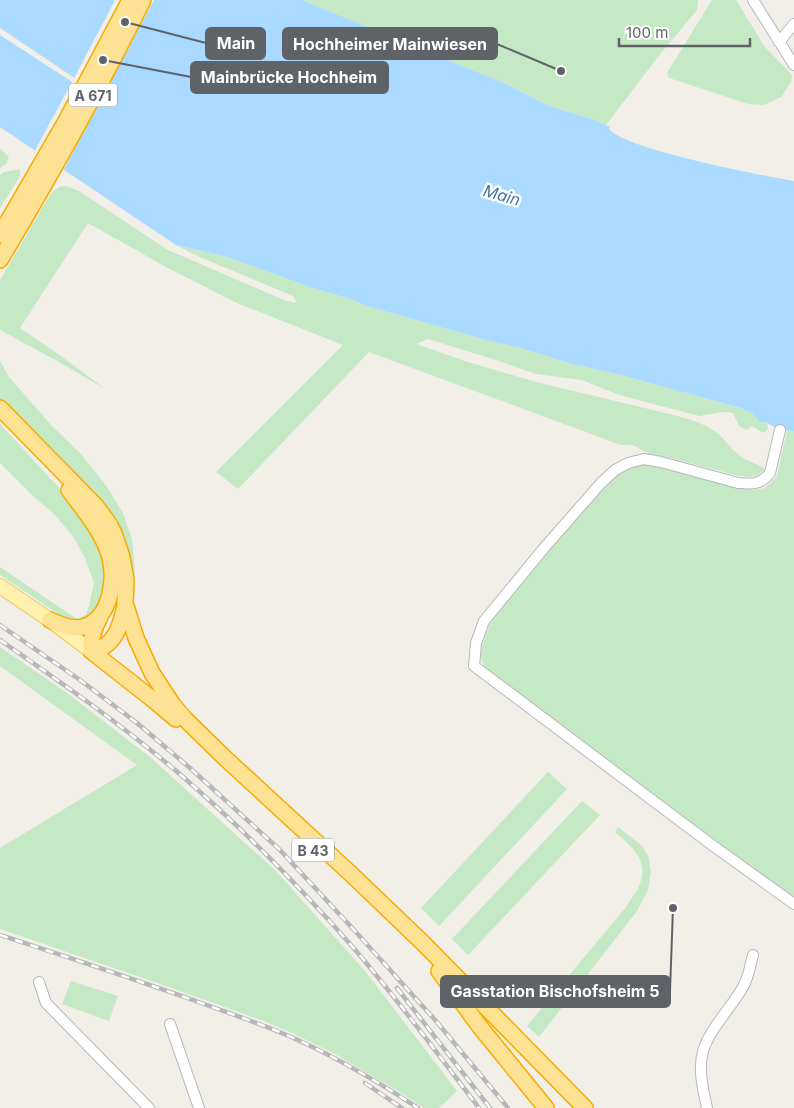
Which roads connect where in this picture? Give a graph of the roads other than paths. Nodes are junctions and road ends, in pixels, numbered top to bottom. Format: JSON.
{"nodes":[{"id":1,"x":130,"y":0,"type":"edge"},
{"id":2,"x":142,"y":0,"type":"edge"},
{"id":3,"x":753,"y":0,"type":"edge"},
{"id":4,"x":794,"y":24,"type":"edge"},
{"id":5,"x":779,"y":42,"type":"junction"},
{"id":6,"x":794,"y":64,"type":"edge"},
{"id":7,"x":37,"y":185,"type":"junction"},
{"id":8,"x":0,"y":235,"type":"edge"},
{"id":9,"x":0,"y":260,"type":"edge"},
{"id":10,"x":0,"y":408,"type":"edge"},
{"id":11,"x":0,"y":416,"type":"edge"},
{"id":12,"x":780,"y":430,"type":"dead end"},
{"id":13,"x":0,"y":586,"type":"edge"},
{"id":14,"x":126,"y":603,"type":"junction"},
{"id":15,"x":100,"y":616,"type":"junction"},
{"id":16,"x":50,"y":620,"type":"junction"},
{"id":17,"x":91,"y":651,"type":"junction"},
{"id":18,"x":187,"y":729,"type":"junction"},
{"id":19,"x":226,"y":759,"type":"junction"},
{"id":20,"x":794,"y":904,"type":"edge"},
{"id":21,"x":752,"y":955,"type":"dead end"},
{"id":22,"x":439,"y":971,"type":"junction"},
{"id":23,"x":39,"y":982,"type":"dead end"},
{"id":24,"x":170,"y":1024,"type":"dead end"},
{"id":25,"x":150,"y":1108,"type":"edge"},
{"id":26,"x":199,"y":1108,"type":"edge"},
{"id":27,"x":546,"y":1108,"type":"edge"},
{"id":28,"x":574,"y":1108,"type":"edge"},
{"id":29,"x":585,"y":1108,"type":"edge"},
{"id":30,"x":707,"y":1108,"type":"edge"}],
"edges":[{"from":1,"to":7,"type":"highway","number":"A 671"},
{"from":2,"to":7,"type":"highway","number":"A 671"},
{"from":3,"to":5,"type":"street"},
{"from":4,"to":5,"type":"street"},
{"from":5,"to":6,"type":"street"},
{"from":7,"to":8,"type":"highway","number":"A 671"},
{"from":7,"to":9,"type":"highway","number":"A 671"},
{"from":10,"to":14,"type":"highway"},
{"from":11,"to":15,"type":"highway"},
{"from":12,"to":20,"type":"street"},
{"from":13,"to":16,"type":"main road","number":"B 43"},
{"from":14,"to":17,"type":"highway"},
{"from":14,"to":19,"type":"highway"},
{"from":15,"to":16,"type":"highway"},
{"from":15,"to":17,"type":"highway"},
{"from":16,"to":17,"type":"main road","number":"B 43"},
{"from":17,"to":18,"type":"highway","number":"B 43"},
{"from":18,"to":19,"type":"highway","number":"B 43"},
{"from":18,"to":22,"type":"highway","number":"B 43"},
{"from":19,"to":29,"type":"highway","number":"B 43"},
{"from":21,"to":30,"type":"street"},
{"from":22,"to":27,"type":"highway"},
{"from":22,"to":28,"type":"highway","number":"B 43"},
{"from":23,"to":25,"type":"street"},
{"from":24,"to":26,"type":"street"}]}
